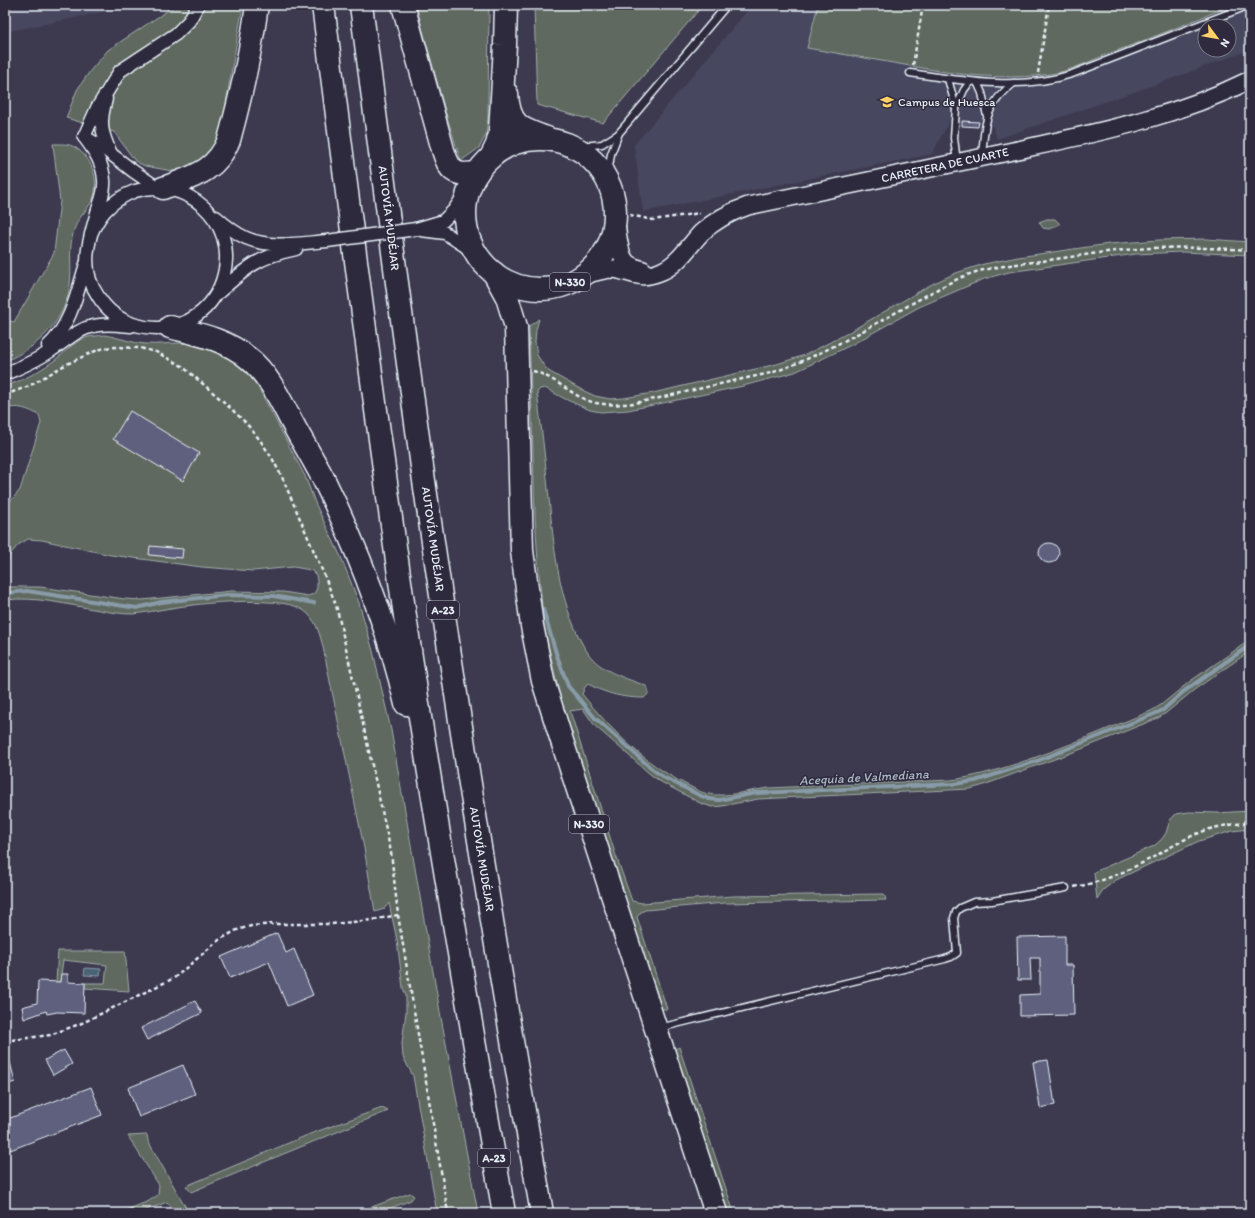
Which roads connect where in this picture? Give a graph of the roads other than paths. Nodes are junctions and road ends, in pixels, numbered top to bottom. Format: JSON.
{"nodes":[{"id":1,"x":198,"y":5,"type":"edge"},
{"id":2,"x":257,"y":5,"type":"edge"},
{"id":3,"x":323,"y":5,"type":"edge"},
{"id":4,"x":361,"y":5,"type":"edge"},
{"id":5,"x":403,"y":5,"type":"edge"},
{"id":6,"x":506,"y":5,"type":"edge"},
{"id":7,"x":727,"y":5,"type":"edge"},
{"id":8,"x":1250,"y":5,"type":"edge"},
{"id":9,"x":505,"y":45,"type":"junction"},
{"id":10,"x":910,"y":73,"type":"dead end"},
{"id":11,"x":948,"y":79,"type":"junction"},
{"id":12,"x":1250,"y":80,"type":"edge"},
{"id":13,"x":113,"y":81,"type":"junction"},
{"id":14,"x":974,"y":82,"type":"junction"},
{"id":15,"x":1014,"y":83,"type":"junction"},
{"id":16,"x":956,"y":108,"type":"junction"},
{"id":17,"x":987,"y":116,"type":"junction"},
{"id":18,"x":619,"y":134,"type":"junction"},
{"id":19,"x":84,"y":137,"type":"junction"},
{"id":20,"x":554,"y":140,"type":"junction"},
{"id":21,"x":574,"y":147,"type":"junction"},
{"id":22,"x":111,"y":154,"type":"junction"},
{"id":23,"x":982,"y":158,"type":"junction"},
{"id":24,"x":957,"y":163,"type":"junction"},
{"id":25,"x":479,"y":173,"type":"junction"},
{"id":26,"x":607,"y":180,"type":"junction"},
{"id":27,"x":160,"y":188,"type":"junction"},
{"id":28,"x":619,"y":209,"type":"junction"},
{"id":29,"x":209,"y":211,"type":"junction"},
{"id":30,"x":416,"y":229,"type":"junction"},
{"id":31,"x":91,"y":234,"type":"junction"},
{"id":32,"x":327,"y":241,"type":"junction"},
{"id":33,"x":478,"y":256,"type":"junction"},
{"id":34,"x":86,"y":263,"type":"junction"},
{"id":35,"x":494,"y":273,"type":"junction"},
{"id":36,"x":655,"y":273,"type":"junction"},
{"id":37,"x":581,"y":276,"type":"junction"},
{"id":38,"x":545,"y":288,"type":"junction"},
{"id":39,"x":216,"y":294,"type":"junction"},
{"id":40,"x":140,"y":326,"type":"junction"},
{"id":41,"x":170,"y":327,"type":"junction"},
{"id":42,"x":516,"y":327,"type":"junction"},
{"id":43,"x":30,"y":362,"type":"junction"},
{"id":44,"x":5,"y":374,"type":"edge"},
{"id":45,"x":425,"y":745,"type":"junction"},
{"id":46,"x":1066,"y":888,"type":"road end"},
{"id":47,"x":656,"y":1029,"type":"junction"},
{"id":48,"x":504,"y":1213,"type":"edge"},
{"id":49,"x":542,"y":1213,"type":"edge"},
{"id":50,"x":716,"y":1213,"type":"edge"}],
"edges":[{"from":1,"to":13,"type":"street"},
{"from":2,"to":27,"type":"highway"},
{"from":3,"to":45,"type":"highway","number":"A-23"},
{"from":4,"to":49,"type":"highway","name":"AUTOVÍA MUDÉJAR","number":"A-23"},
{"from":5,"to":25,"type":"highway"},
{"from":6,"to":9,"type":"highway","number":"N-330"},
{"from":7,"to":18,"type":"lane"},
{"from":8,"to":15,"type":"lane"},
{"from":9,"to":20,"type":"highway","number":"N-330"},
{"from":9,"to":25,"type":"highway","number":"N-330"},
{"from":10,"to":11,"type":"lane"},
{"from":11,"to":14,"type":"lane"},
{"from":11,"to":16,"type":"lane"},
{"from":12,"to":23,"type":"street","name":"CARRETERA DE CUARTE"},
{"from":13,"to":19,"type":"street"},
{"from":13,"to":22,"type":"street"},
{"from":14,"to":15,"type":"lane"},
{"from":14,"to":16,"type":"lane"},
{"from":14,"to":17,"type":"lane"},
{"from":15,"to":17,"type":"lane"},
{"from":16,"to":24,"type":"lane"},
{"from":17,"to":23,"type":"lane"},
{"from":18,"to":21,"type":"lane"},
{"from":18,"to":26,"type":"lane"},
{"from":19,"to":22,"type":"street"},
{"from":19,"to":31,"type":"street"},
{"from":20,"to":21,"type":"highway","number":"N-330"},
{"from":20,"to":25,"type":"highway","number":"N-330"},
{"from":21,"to":26,"type":"highway","number":"N-330"},
{"from":22,"to":27,"type":"street"},
{"from":23,"to":24,"type":"street","name":"CARRETERA DE CUARTE"},
{"from":24,"to":36,"type":"street","name":"CARRETERA DE CUARTE"},
{"from":25,"to":30,"type":"street"},
{"from":25,"to":33,"type":"highway","number":"N-330"},
{"from":26,"to":28,"type":"highway","number":"N-330"},
{"from":27,"to":29,"type":"street"},
{"from":27,"to":31,"type":"street"},
{"from":28,"to":36,"type":"street"},
{"from":28,"to":37,"type":"highway","number":"N-330"},
{"from":29,"to":32,"type":"street"},
{"from":29,"to":39,"type":"street"},
{"from":30,"to":32,"type":"street","bridge":true},
{"from":30,"to":33,"type":"street"},
{"from":31,"to":34,"type":"street"},
{"from":32,"to":39,"type":"street"},
{"from":33,"to":35,"type":"highway","number":"N-330"},
{"from":34,"to":40,"type":"street"},
{"from":34,"to":43,"type":"street"},
{"from":35,"to":38,"type":"highway","number":"N-330"},
{"from":35,"to":42,"type":"highway","number":"N-330"},
{"from":36,"to":37,"type":"street"},
{"from":37,"to":38,"type":"highway","number":"N-330"},
{"from":38,"to":42,"type":"highway","number":"N-330"},
{"from":39,"to":41,"type":"street"},
{"from":40,"to":41,"type":"street"},
{"from":40,"to":43,"type":"street"},
{"from":41,"to":45,"type":"highway"},
{"from":42,"to":47,"type":"highway","number":"N-330"},
{"from":43,"to":44,"type":"street"},
{"from":45,"to":48,"type":"highway","number":"A-23"},
{"from":46,"to":47,"type":"lane"},
{"from":47,"to":50,"type":"highway","number":"N-330"}]}
